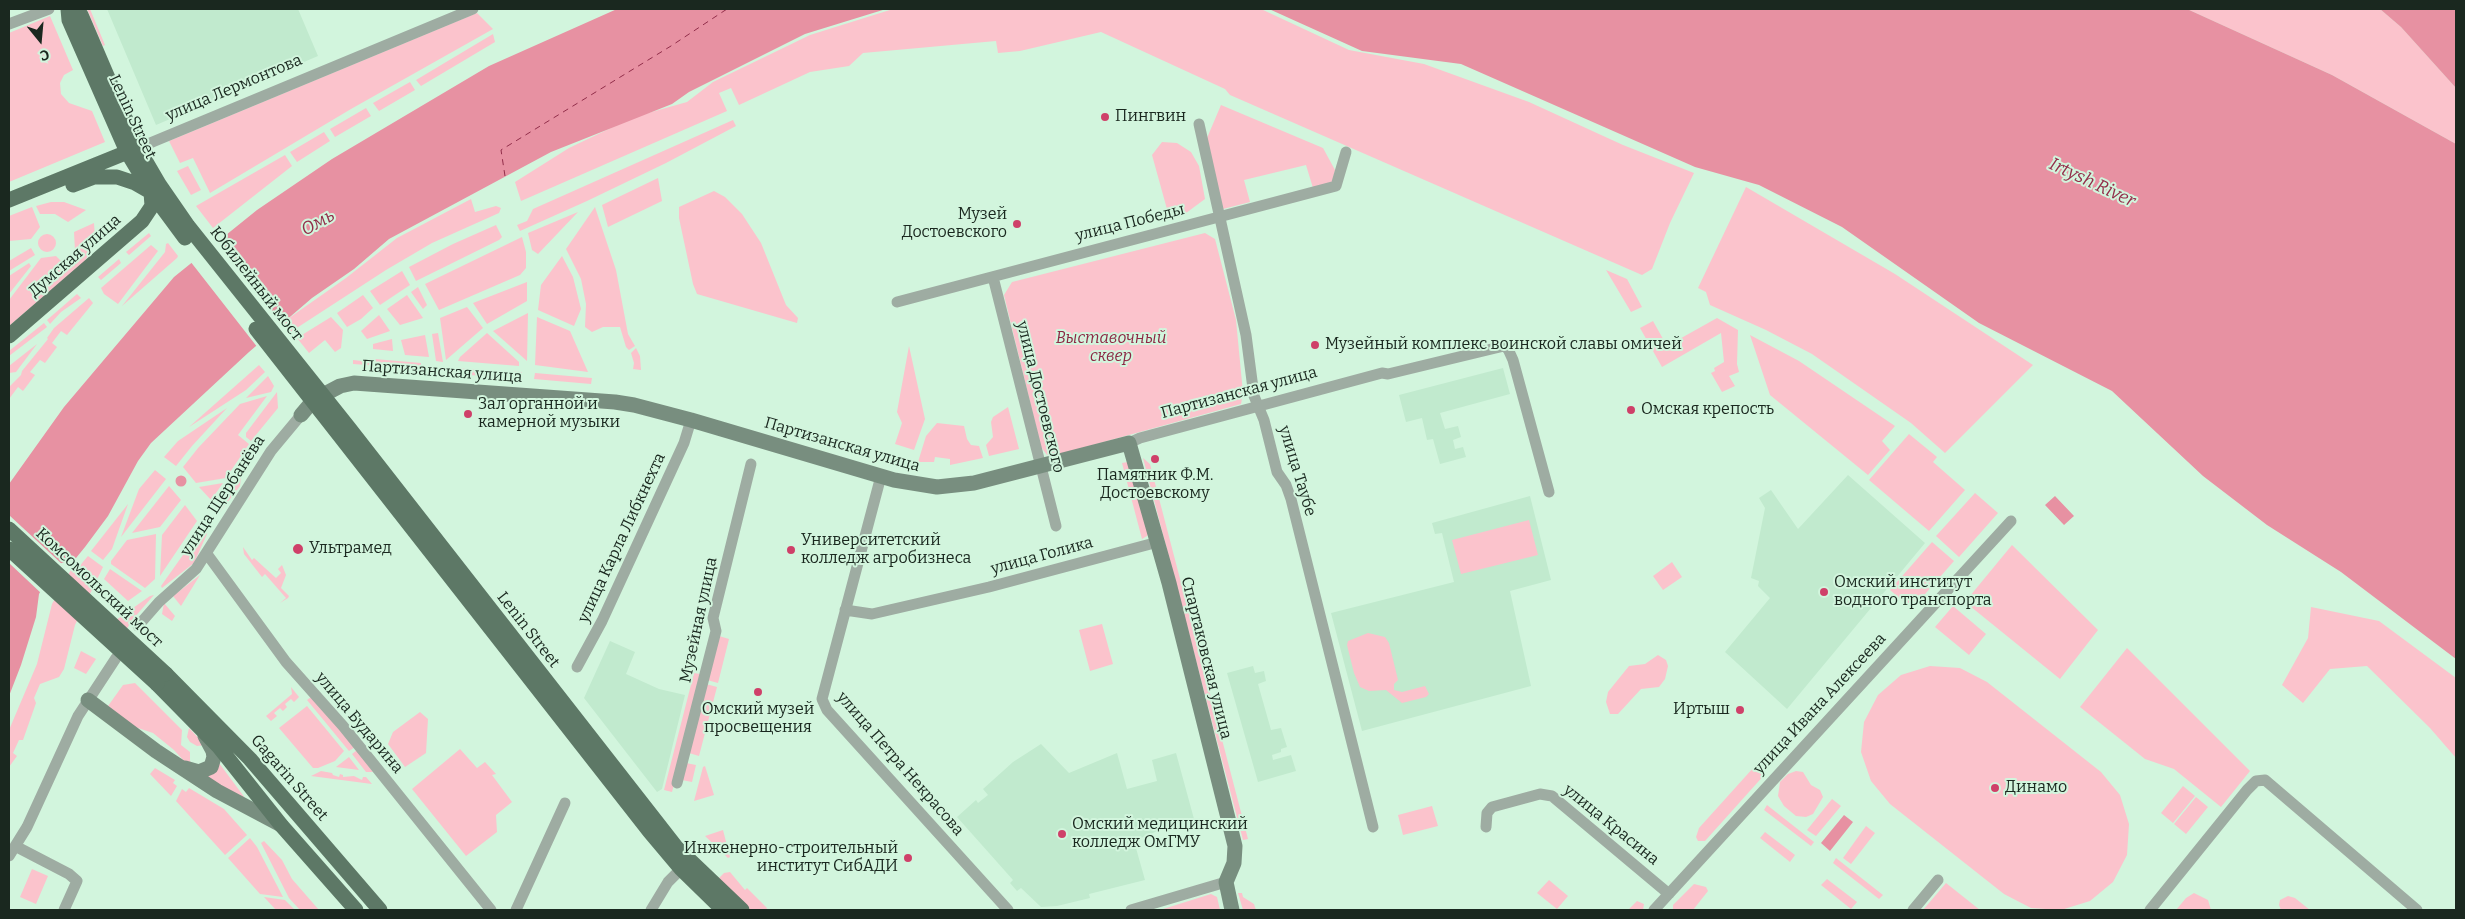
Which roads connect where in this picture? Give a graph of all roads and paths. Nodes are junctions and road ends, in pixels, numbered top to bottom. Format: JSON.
{"nodes":[{"id":1,"x":49,"y":9,"type":"edge"},
{"id":2,"x":68,"y":9,"type":"edge"},
{"id":3,"x":74,"y":9,"type":"edge"},
{"id":4,"x":473,"y":9,"type":"edge"},
{"id":5,"x":9,"y":24,"type":"edge"},
{"id":6,"x":1199,"y":124,"type":"dead end"},
{"id":7,"x":133,"y":150,"type":"junction"},
{"id":8,"x":1346,"y":152,"type":"dead end"},
{"id":9,"x":60,"y":180,"type":"junction"},
{"id":10,"x":151,"y":192,"type":"junction"},
{"id":11,"x":9,"y":200,"type":"edge"},
{"id":12,"x":1221,"y":216,"type":"junction"},
{"id":13,"x":142,"y":221,"type":"junction"},
{"id":14,"x":180,"y":226,"type":"junction"},
{"id":15,"x":993,"y":277,"type":"junction"},
{"id":16,"x":897,"y":302,"type":"dead end"},
{"id":17,"x":9,"y":336,"type":"edge"},
{"id":18,"x":292,"y":367,"type":"joint"},
{"id":19,"x":317,"y":399,"type":"junction"},
{"id":20,"x":1257,"y":406,"type":"junction"},
{"id":21,"x":301,"y":415,"type":"joint"},
{"id":22,"x":691,"y":420,"type":"junction"},
{"id":23,"x":1130,"y":443,"type":"junction"},
{"id":24,"x":751,"y":464,"type":"dead end"},
{"id":25,"x":1041,"y":467,"type":"junction"},
{"id":26,"x":881,"y":476,"type":"junction"},
{"id":27,"x":1549,"y":492,"type":"dead end"},
{"id":28,"x":2012,"y":521,"type":"dead end"},
{"id":29,"x":1056,"y":526,"type":"dead end"},
{"id":30,"x":9,"y":529,"type":"edge"},
{"id":31,"x":1158,"y":542,"type":"junction"},
{"id":32,"x":9,"y":549,"type":"edge"},
{"id":33,"x":207,"y":554,"type":"junction"},
{"id":34,"x":845,"y":610,"type":"junction"},
{"id":35,"x":138,"y":626,"type":"dead end"},
{"id":36,"x":116,"y":658,"type":"dead end"},
{"id":37,"x":577,"y":667,"type":"dead end"},
{"id":38,"x":162,"y":679,"type":"junction"},
{"id":39,"x":88,"y":700,"type":"junction"},
{"id":40,"x":193,"y":719,"type":"junction"},
{"id":41,"x":174,"y":764,"type":"junction"},
{"id":42,"x":677,"y":783,"type":"dead end"},
{"id":43,"x":565,"y":802,"type":"dead end"},
{"id":44,"x":281,"y":825,"type":"junction"},
{"id":45,"x":1373,"y":827,"type":"dead end"},
{"id":46,"x":1486,"y":827,"type":"dead end"},
{"id":47,"x":17,"y":846,"type":"junction"},
{"id":48,"x":9,"y":856,"type":"edge"},
{"id":49,"x":681,"y":869,"type":"junction"},
{"id":50,"x":1938,"y":880,"type":"dead end"},
{"id":51,"x":1226,"y":882,"type":"junction"},
{"id":52,"x":1669,"y":894,"type":"junction"},
{"id":53,"x":64,"y":910,"type":"edge"},
{"id":54,"x":356,"y":910,"type":"edge"},
{"id":55,"x":380,"y":910,"type":"edge"},
{"id":56,"x":491,"y":910,"type":"edge"},
{"id":57,"x":516,"y":910,"type":"edge"},
{"id":58,"x":651,"y":910,"type":"edge"},
{"id":59,"x":723,"y":910,"type":"edge"},
{"id":60,"x":742,"y":910,"type":"edge"},
{"id":61,"x":1008,"y":910,"type":"edge"},
{"id":62,"x":1131,"y":910,"type":"edge"},
{"id":63,"x":1232,"y":910,"type":"edge"},
{"id":64,"x":1654,"y":910,"type":"edge"},
{"id":65,"x":1913,"y":910,"type":"edge"},
{"id":66,"x":2150,"y":910,"type":"edge"},
{"id":67,"x":2417,"y":910,"type":"edge"}],
"edges":[{"from":1,"to":5,"type":"street"},
{"from":2,"to":7,"type":"main road","name":"Lenin Street"},
{"from":3,"to":7,"type":"main road","name":"Lenin Street"},
{"from":4,"to":7,"type":"street","name":"улица Лермонтова"},
{"from":6,"to":12,"type":"street","name":"улица Таубе"},
{"from":7,"to":9,"type":"main road","name":"улица Лермонтова"},
{"from":7,"to":10,"type":"main road","name":"Lenin Street"},
{"from":7,"to":14,"type":"main road","name":"Lenin Street"},
{"from":8,"to":12,"type":"street","name":"улица Победы"},
{"from":9,"to":10,"type":"main road"},
{"from":9,"to":11,"type":"main road","name":"улица Лермонтова"},
{"from":10,"to":13,"type":"main road"},
{"from":10,"to":14,"type":"main road","name":"Lenin Street"},
{"from":12,"to":15,"type":"street","name":"улица Победы"},
{"from":12,"to":20,"type":"street","name":"улица Таубе"},
{"from":13,"to":14,"type":"main road"},
{"from":13,"to":17,"type":"main road","name":"Думская улица"},
{"from":14,"to":18,"type":"main road","name":"Юбилейный мост"},
{"from":15,"to":16,"type":"street","name":"улица Победы"},
{"from":15,"to":25,"type":"street","name":"улица Достоевского"},
{"from":18,"to":19,"type":"main road","name":"Lenin Street"},
{"from":19,"to":21,"type":"street","name":"улица Щербанёва"},
{"from":19,"to":22,"type":"street","name":"Партизанская улица"},
{"from":19,"to":49,"type":"main road","name":"Lenin Street"},
{"from":19,"to":60,"type":"main road","name":"Lenin Street"},
{"from":20,"to":23,"type":"street","name":"Партизанская улица"},
{"from":20,"to":27,"type":"street","name":"Партизанская улица"},
{"from":20,"to":45,"type":"street","name":"улица Таубе"},
{"from":21,"to":33,"type":"street","name":"улица Щербанёва"},
{"from":22,"to":26,"type":"street","name":"Партизанская улица"},
{"from":22,"to":37,"type":"street","name":"улица Карла Либкнехта"},
{"from":23,"to":25,"type":"street","name":"Партизанская улица"},
{"from":23,"to":31,"type":"street","name":"Спартаковская улица"},
{"from":24,"to":42,"type":"street","name":"Музейная улица"},
{"from":25,"to":26,"type":"street","name":"Партизанская улица"},
{"from":25,"to":29,"type":"street","name":"улица Достоевского"},
{"from":26,"to":34,"type":"street","name":"улица Петра Некрасова"},
{"from":28,"to":52,"type":"street","name":"улица Ивана Алексеева"},
{"from":30,"to":38,"type":"main road","name":"Комсомольский мост","bridge":true},
{"from":31,"to":34,"type":"street","name":"улица Голика"},
{"from":31,"to":51,"type":"street","name":"Спартаковская улица"},
{"from":32,"to":38,"type":"main road","name":"Комсомольский мост","bridge":true},
{"from":33,"to":35,"type":"street","name":"улица Щербанёва"},
{"from":33,"to":56,"type":"street","name":"улица Бударина"},
{"from":34,"to":61,"type":"street","name":"улица Петра Некрасова"},
{"from":36,"to":39,"type":"street"},
{"from":38,"to":40,"type":"main road","name":"Gagarin Street"},
{"from":38,"to":55,"type":"main road","name":"Gagarin Street"},
{"from":39,"to":41,"type":"street"},
{"from":39,"to":47,"type":"street"},
{"from":40,"to":41,"type":"street"},
{"from":40,"to":44,"type":"main road","name":"Gagarin Street"},
{"from":41,"to":44,"type":"street"},
{"from":43,"to":57,"type":"street"},
{"from":44,"to":54,"type":"main road","name":"Gagarin Street"},
{"from":46,"to":52,"type":"street","name":"улица Красина"},
{"from":47,"to":48,"type":"street"},
{"from":47,"to":53,"type":"street"},
{"from":49,"to":58,"type":"street"},
{"from":49,"to":59,"type":"main road","name":"Lenin Street"},
{"from":50,"to":65,"type":"street"},
{"from":51,"to":62,"type":"street"},
{"from":51,"to":63,"type":"street"},
{"from":52,"to":64,"type":"street","name":"улица Ивана Алексеева"},
{"from":66,"to":67,"type":"street"}]}
